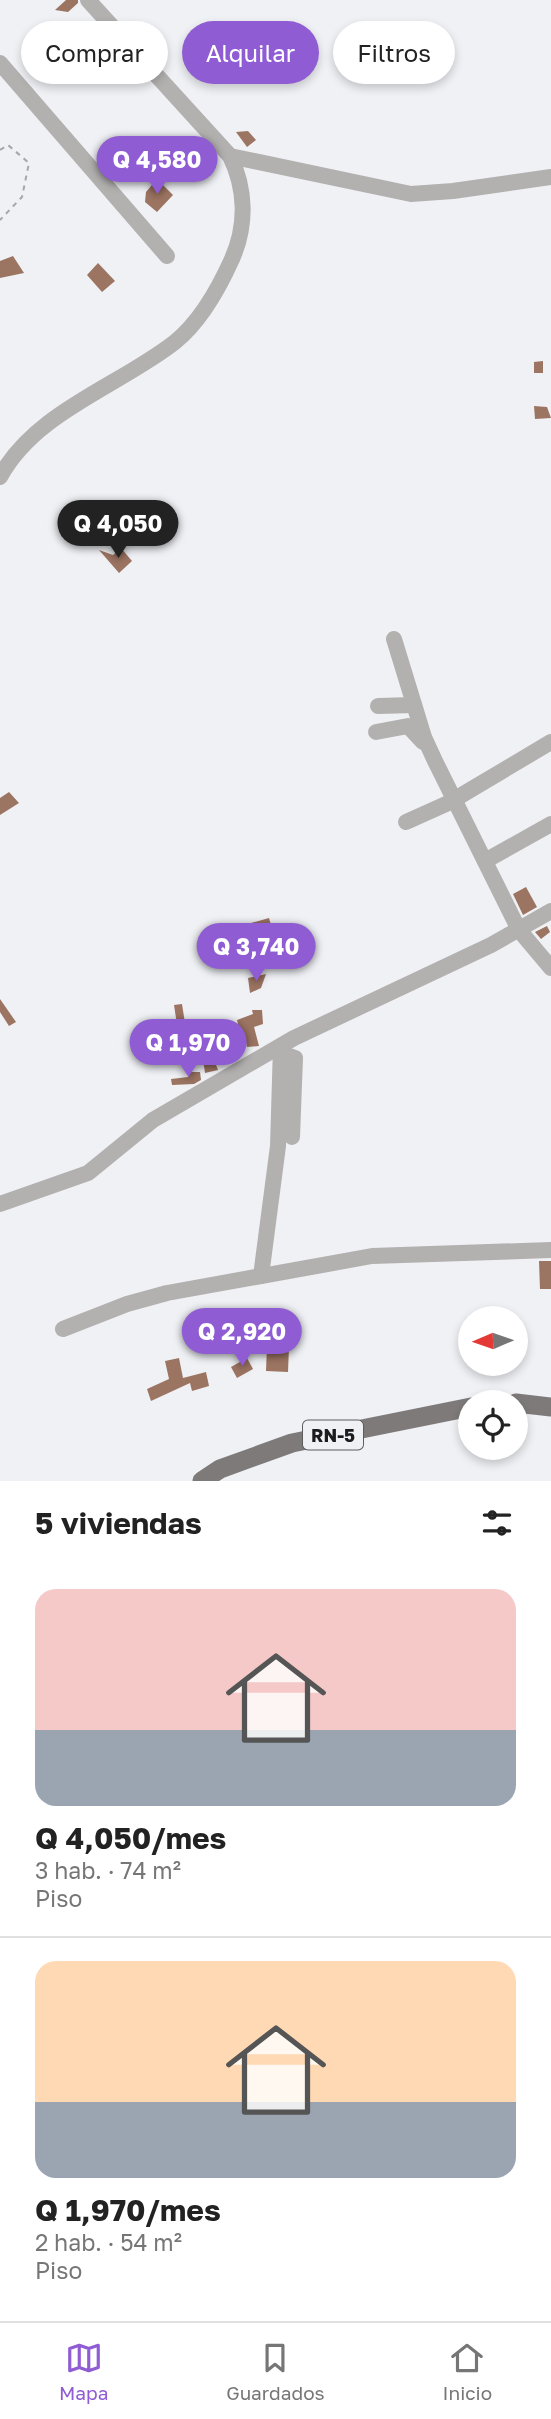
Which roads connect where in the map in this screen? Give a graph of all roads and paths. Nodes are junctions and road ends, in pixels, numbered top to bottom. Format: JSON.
{"nodes":[{"id":1,"x":88,"y":0,"type":"edge"},
{"id":2,"x":0,"y":63,"type":"edge"},
{"id":3,"x":0,"y":150,"type":"edge"},
{"id":4,"x":230,"y":156,"type":"junction"},
{"id":5,"x":551,"y":177,"type":"edge"},
{"id":6,"x":0,"y":220,"type":"edge"},
{"id":7,"x":167,"y":256,"type":"dead end"},
{"id":8,"x":0,"y":478,"type":"edge"},
{"id":9,"x":394,"y":639,"type":"dead end"},
{"id":10,"x":414,"y":705,"type":"junction"},
{"id":11,"x":378,"y":706,"type":"dead end"},
{"id":12,"x":376,"y":732,"type":"dead end"},
{"id":13,"x":551,"y":742,"type":"edge"},
{"id":14,"x":429,"y":749,"type":"junction"},
{"id":15,"x":455,"y":799,"type":"junction"},
{"id":16,"x":405,"y":822,"type":"dead end"},
{"id":17,"x":551,"y":824,"type":"edge"},
{"id":18,"x":485,"y":861,"type":"junction"},
{"id":19,"x":551,"y":911,"type":"edge"},
{"id":20,"x":519,"y":930,"type":"junction"},
{"id":21,"x":551,"y":968,"type":"edge"},
{"id":22,"x":281,"y":1049,"type":"junction"},
{"id":23,"x":292,"y":1137,"type":"dead end"},
{"id":24,"x":0,"y":1204,"type":"edge"},
{"id":25,"x":551,"y":1250,"type":"edge"},
{"id":26,"x":261,"y":1276,"type":"junction"},
{"id":27,"x":63,"y":1329,"type":"dead end"},
{"id":28,"x":528,"y":1405,"type":"edge"},
{"id":29,"x":551,"y":1408,"type":"edge"},
{"id":30,"x":458,"y":1410,"type":"edge"},
{"id":31,"x":219,"y":1475,"type":"edge"},
{"id":32,"x":202,"y":1481,"type":"edge"}],
"edges":[{"from":1,"to":4,"type":"street"},
{"from":2,"to":7,"type":"street"},
{"from":3,"to":6,"type":"path"},
{"from":4,"to":5,"type":"street"},
{"from":4,"to":8,"type":"street"},
{"from":9,"to":10,"type":"street"},
{"from":10,"to":11,"type":"street"},
{"from":10,"to":14,"type":"street"},
{"from":12,"to":14,"type":"street"},
{"from":13,"to":15,"type":"street"},
{"from":14,"to":15,"type":"street"},
{"from":15,"to":16,"type":"street"},
{"from":15,"to":18,"type":"street"},
{"from":17,"to":18,"type":"street"},
{"from":18,"to":20,"type":"street"},
{"from":19,"to":20,"type":"street"},
{"from":20,"to":21,"type":"street"},
{"from":20,"to":22,"type":"street"},
{"from":22,"to":23,"type":"street"},
{"from":22,"to":24,"type":"street"},
{"from":22,"to":26,"type":"street"},
{"from":25,"to":26,"type":"street"},
{"from":26,"to":27,"type":"street"},
{"from":28,"to":29,"type":"main road"},
{"from":30,"to":31,"type":"main road","number":"RN-5"},
{"from":31,"to":32,"type":"main road","number":"RN-5"}]}
